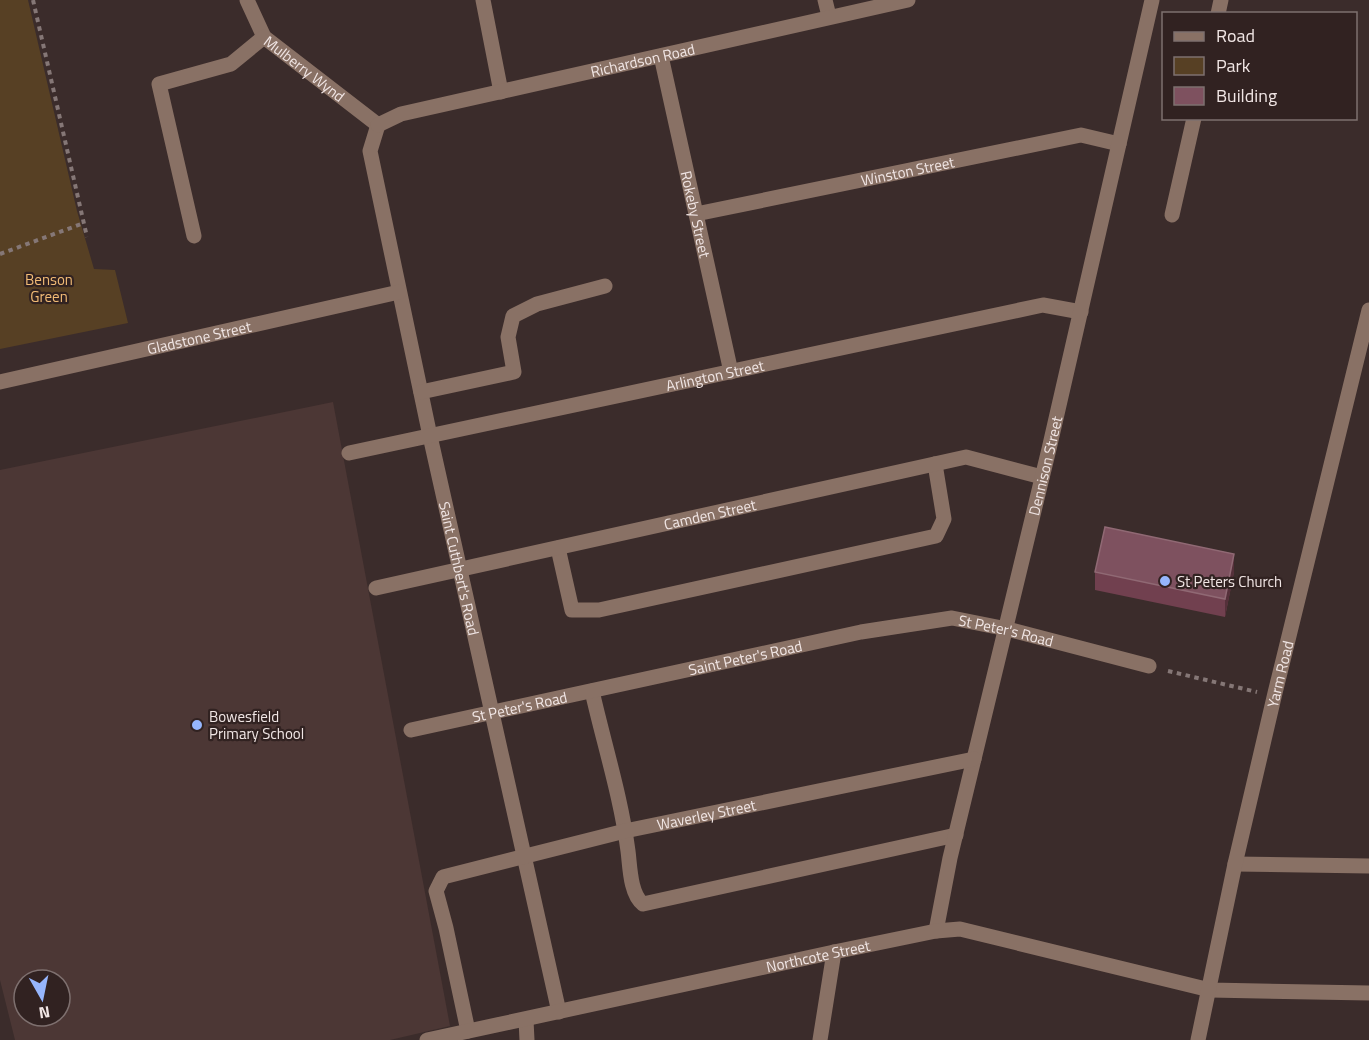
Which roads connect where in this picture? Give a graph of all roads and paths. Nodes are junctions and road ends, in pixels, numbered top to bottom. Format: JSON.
{"nodes":[{"id":1,"x":33,"y":0,"type":"edge"},
{"id":2,"x":247,"y":0,"type":"edge"},
{"id":3,"x":483,"y":0,"type":"edge"},
{"id":4,"x":825,"y":0,"type":"edge"},
{"id":5,"x":908,"y":0,"type":"edge"},
{"id":6,"x":1152,"y":0,"type":"edge"},
{"id":7,"x":829,"y":16,"type":"junction"},
{"id":8,"x":264,"y":38,"type":"junction"},
{"id":9,"x":661,"y":56,"type":"junction"},
{"id":10,"x":501,"y":92,"type":"junction"},
{"id":11,"x":1194,"y":120,"type":"edge"},
{"id":12,"x":378,"y":125,"type":"junction"},
{"id":13,"x":1119,"y":144,"type":"junction"},
{"id":14,"x":696,"y":214,"type":"junction"},
{"id":15,"x":1172,"y":215,"type":"dead end"},
{"id":16,"x":84,"y":224,"type":"junction"},
{"id":17,"x":194,"y":236,"type":"dead end"},
{"id":18,"x":87,"y":237,"type":"dead end"},
{"id":19,"x":0,"y":254,"type":"edge"},
{"id":20,"x":605,"y":286,"type":"dead end"},
{"id":21,"x":399,"y":292,"type":"junction"},
{"id":22,"x":1369,"y":310,"type":"edge"},
{"id":23,"x":1081,"y":312,"type":"junction"},
{"id":24,"x":731,"y":372,"type":"junction"},
{"id":25,"x":0,"y":382,"type":"edge"},
{"id":26,"x":421,"y":392,"type":"junction"},
{"id":27,"x":430,"y":436,"type":"junction"},
{"id":28,"x":349,"y":453,"type":"dead end"},
{"id":29,"x":935,"y":464,"type":"junction"},
{"id":30,"x":1042,"y":477,"type":"junction"},
{"id":31,"x":558,"y":548,"type":"junction"},
{"id":32,"x":460,"y":569,"type":"junction"},
{"id":33,"x":376,"y":588,"type":"dead end"},
{"id":34,"x":1007,"y":629,"type":"junction"},
{"id":35,"x":861,"y":632,"type":"joint"},
{"id":36,"x":1149,"y":666,"type":"joint"},
{"id":37,"x":629,"y":682,"type":"joint"},
{"id":38,"x":592,"y":691,"type":"junction"},
{"id":39,"x":1274,"y":697,"type":"junction"},
{"id":40,"x":493,"y":714,"type":"junction"},
{"id":41,"x":411,"y":730,"type":"dead end"},
{"id":42,"x":974,"y":759,"type":"junction"},
{"id":43,"x":625,"y":831,"type":"junction"},
{"id":44,"x":956,"y":836,"type":"junction"},
{"id":45,"x":523,"y":856,"type":"junction"},
{"id":46,"x":1235,"y":864,"type":"junction"},
{"id":47,"x":1369,"y":867,"type":"edge"},
{"id":48,"x":936,"y":931,"type":"junction"},
{"id":49,"x":834,"y":952,"type":"junction"},
{"id":50,"x":1210,"y":990,"type":"junction"},
{"id":51,"x":1369,"y":993,"type":"edge"},
{"id":52,"x":559,"y":1012,"type":"junction"},
{"id":53,"x":526,"y":1020,"type":"junction"},
{"id":54,"x":468,"y":1031,"type":"junction"},
{"id":55,"x":427,"y":1040,"type":"edge"},
{"id":56,"x":527,"y":1040,"type":"edge"},
{"id":57,"x":820,"y":1040,"type":"edge"},
{"id":58,"x":1198,"y":1040,"type":"edge"}],
"edges":[{"from":1,"to":16,"type":"path"},
{"from":2,"to":8,"type":"street","name":"Mulberry Wynd"},
{"from":3,"to":10,"type":"street"},
{"from":4,"to":7,"type":"street"},
{"from":5,"to":7,"type":"street","name":"Richardson Road"},
{"from":6,"to":13,"type":"street","name":"Dennison Street"},
{"from":7,"to":9,"type":"street","name":"Richardson Road"},
{"from":8,"to":12,"type":"street","name":"Mulberry Wynd"},
{"from":8,"to":17,"type":"street"},
{"from":9,"to":10,"type":"street","name":"Richardson Road"},
{"from":9,"to":14,"type":"street","name":"Rokeby Street"},
{"from":10,"to":12,"type":"street","name":"Richardson Road"},
{"from":11,"to":15,"type":"street"},
{"from":12,"to":21,"type":"street","name":"Saint Cuthbert's Road"},
{"from":13,"to":14,"type":"street","name":"Winston Street"},
{"from":13,"to":23,"type":"street","name":"Dennison Street"},
{"from":14,"to":24,"type":"street","name":"Rokeby Street"},
{"from":16,"to":18,"type":"path"},
{"from":16,"to":19,"type":"path"},
{"from":20,"to":26,"type":"street"},
{"from":21,"to":25,"type":"street","name":"Gladstone Street"},
{"from":21,"to":26,"type":"street","name":"Saint Cuthbert's Road"},
{"from":22,"to":39,"type":"street","name":"Yarm Road"},
{"from":23,"to":24,"type":"street","name":"Arlington Street"},
{"from":23,"to":30,"type":"street","name":"Dennison Street"},
{"from":24,"to":27,"type":"street","name":"Arlington Street"},
{"from":26,"to":27,"type":"street","name":"Saint Cuthbert's Road"},
{"from":27,"to":28,"type":"street","name":"Arlington Street"},
{"from":27,"to":32,"type":"street","name":"Saint Cuthbert's Road"},
{"from":29,"to":30,"type":"street","name":"Camden Street"},
{"from":29,"to":31,"type":"street","name":"Camden Street"},
{"from":29,"to":31,"type":"street"},
{"from":30,"to":34,"type":"street","name":"Dennison Street"},
{"from":31,"to":32,"type":"street","name":"Camden Street"},
{"from":32,"to":33,"type":"street","name":"Camden Street"},
{"from":32,"to":40,"type":"street","name":"Saint Cuthbert's Road"},
{"from":34,"to":35,"type":"street","name":"St Peter's Road"},
{"from":34,"to":36,"type":"street","name":"St Peter's Road"},
{"from":34,"to":42,"type":"street","name":"Dennison Street"},
{"from":35,"to":37,"type":"street","name":"Saint Peter's Road"},
{"from":36,"to":39,"type":"path"},
{"from":37,"to":38,"type":"street","name":"St Peter's Road"},
{"from":38,"to":40,"type":"street","name":"St Peter's Road"},
{"from":38,"to":43,"type":"street"},
{"from":39,"to":46,"type":"street","name":"Yarm Road"},
{"from":40,"to":41,"type":"street","name":"St Peter's Road"},
{"from":40,"to":45,"type":"street","name":"Saint Cuthbert's Road"},
{"from":42,"to":43,"type":"street","name":"Waverley Street"},
{"from":42,"to":44,"type":"street","name":"Dennison Street"},
{"from":43,"to":44,"type":"street"},
{"from":43,"to":45,"type":"street","name":"Waverley Street"},
{"from":44,"to":48,"type":"street","name":"Dennison Street"},
{"from":45,"to":52,"type":"street","name":"Saint Cuthbert's Road"},
{"from":45,"to":54,"type":"street","name":"Waverley Street"},
{"from":46,"to":47,"type":"street"},
{"from":46,"to":50,"type":"street","name":"Yarm Road"},
{"from":48,"to":49,"type":"street","name":"Northcote Street"},
{"from":48,"to":50,"type":"street","name":"Northcote Street"},
{"from":49,"to":52,"type":"street","name":"Northcote Street"},
{"from":49,"to":57,"type":"street"},
{"from":50,"to":51,"type":"street","name":"Northcote Street"},
{"from":50,"to":58,"type":"street","name":"Yarm Road"},
{"from":52,"to":53,"type":"street","name":"Northcote Street"},
{"from":53,"to":54,"type":"street","name":"Northcote Street"},
{"from":53,"to":56,"type":"street"},
{"from":54,"to":55,"type":"street","name":"Northcote Street"}]}
